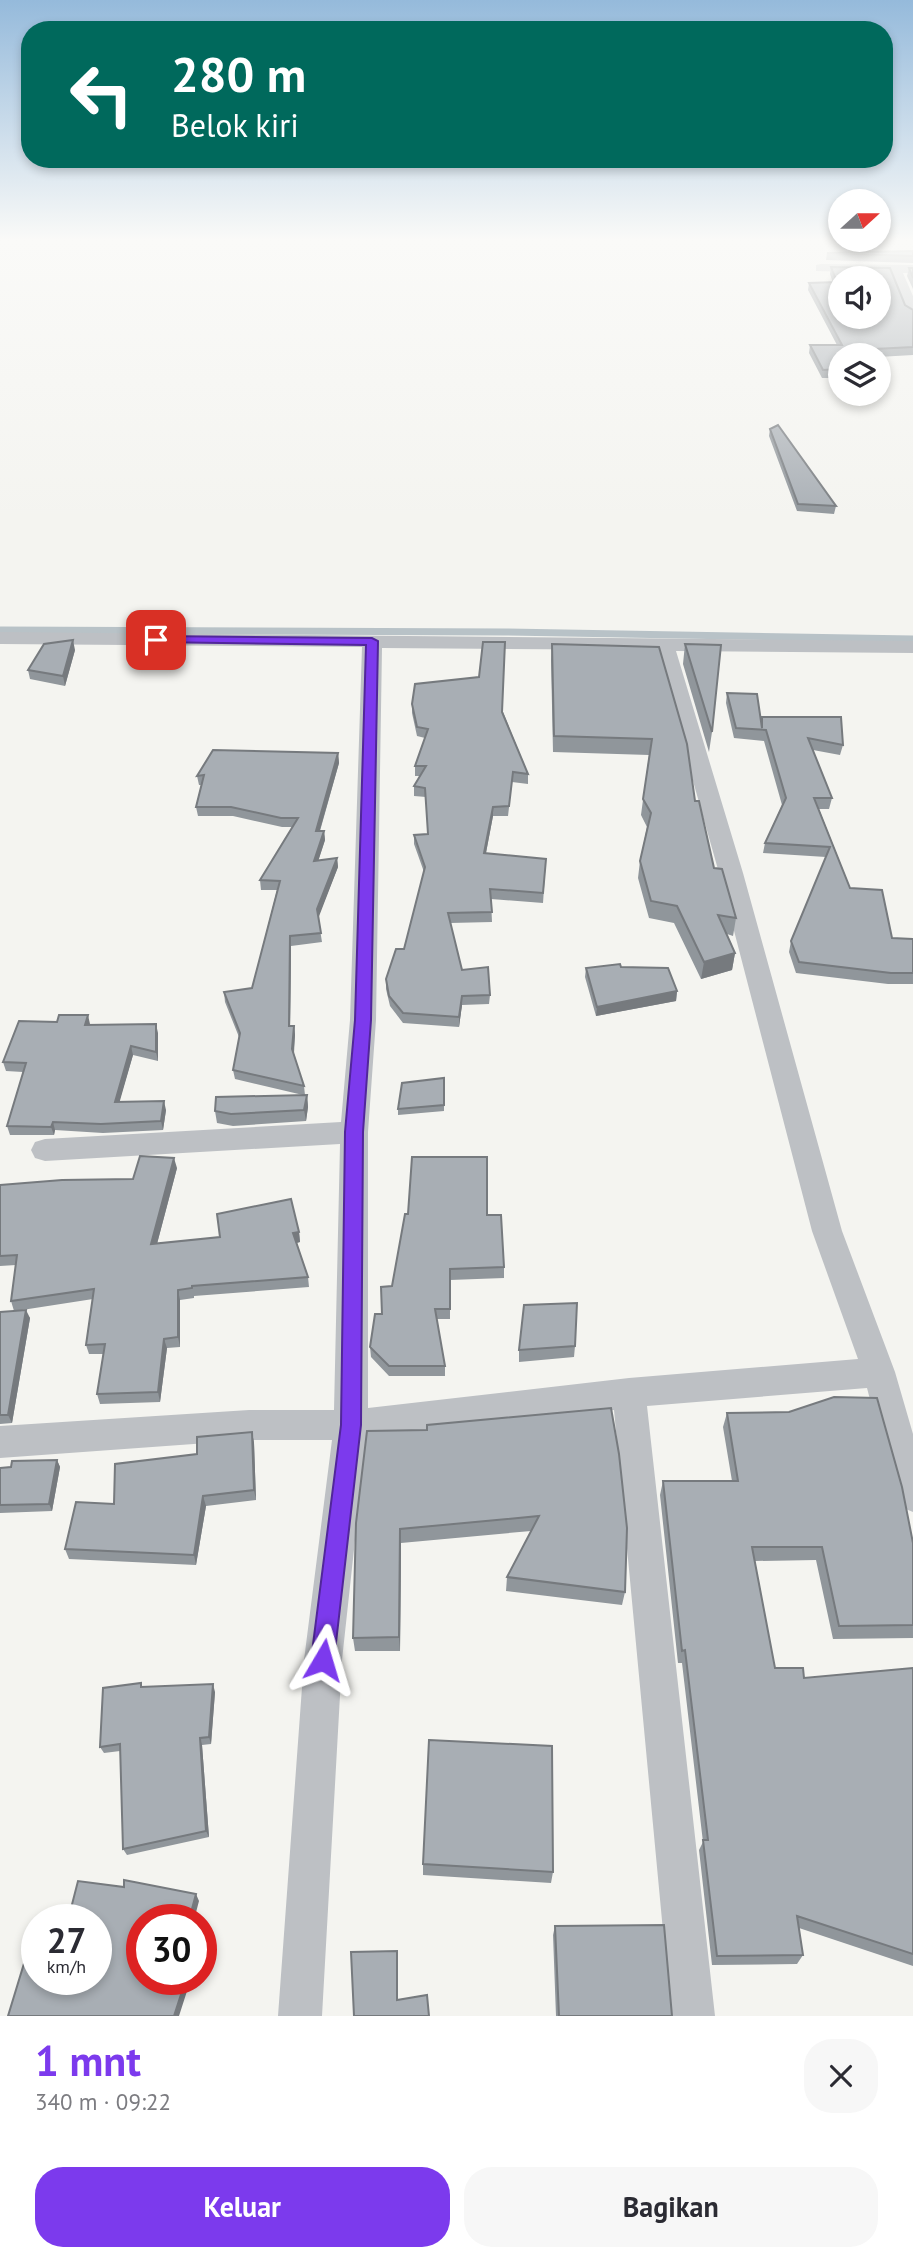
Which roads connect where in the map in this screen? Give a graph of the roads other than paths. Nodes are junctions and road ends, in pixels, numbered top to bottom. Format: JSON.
{"nodes":[{"id":1,"x":0,"y":638,"type":"edge"},
{"id":2,"x":372,"y":641,"type":"junction"},
{"id":3,"x":664,"y":644,"type":"junction"},
{"id":4,"x":913,"y":647,"type":"edge"},
{"id":5,"x":354,"y":1132,"type":"junction"},
{"id":6,"x":44,"y":1150,"type":"dead end"},
{"id":7,"x":879,"y":1372,"type":"junction"},
{"id":8,"x":629,"y":1394,"type":"junction"},
{"id":9,"x":351,"y":1425,"type":"junction"},
{"id":10,"x":0,"y":1442,"type":"edge"},
{"id":11,"x":913,"y":1495,"type":"edge"},
{"id":12,"x":300,"y":2016,"type":"edge"},
{"id":13,"x":693,"y":2016,"type":"edge"}],
"edges":[{"from":1,"to":2,"type":"street"},
{"from":2,"to":3,"type":"street"},
{"from":2,"to":5,"type":"street"},
{"from":3,"to":4,"type":"street"},
{"from":3,"to":7,"type":"street"},
{"from":5,"to":6,"type":"street"},
{"from":5,"to":9,"type":"street"},
{"from":7,"to":8,"type":"street"},
{"from":7,"to":11,"type":"street"},
{"from":8,"to":9,"type":"street"},
{"from":8,"to":13,"type":"street"},
{"from":9,"to":10,"type":"street"},
{"from":9,"to":12,"type":"street"}]}
